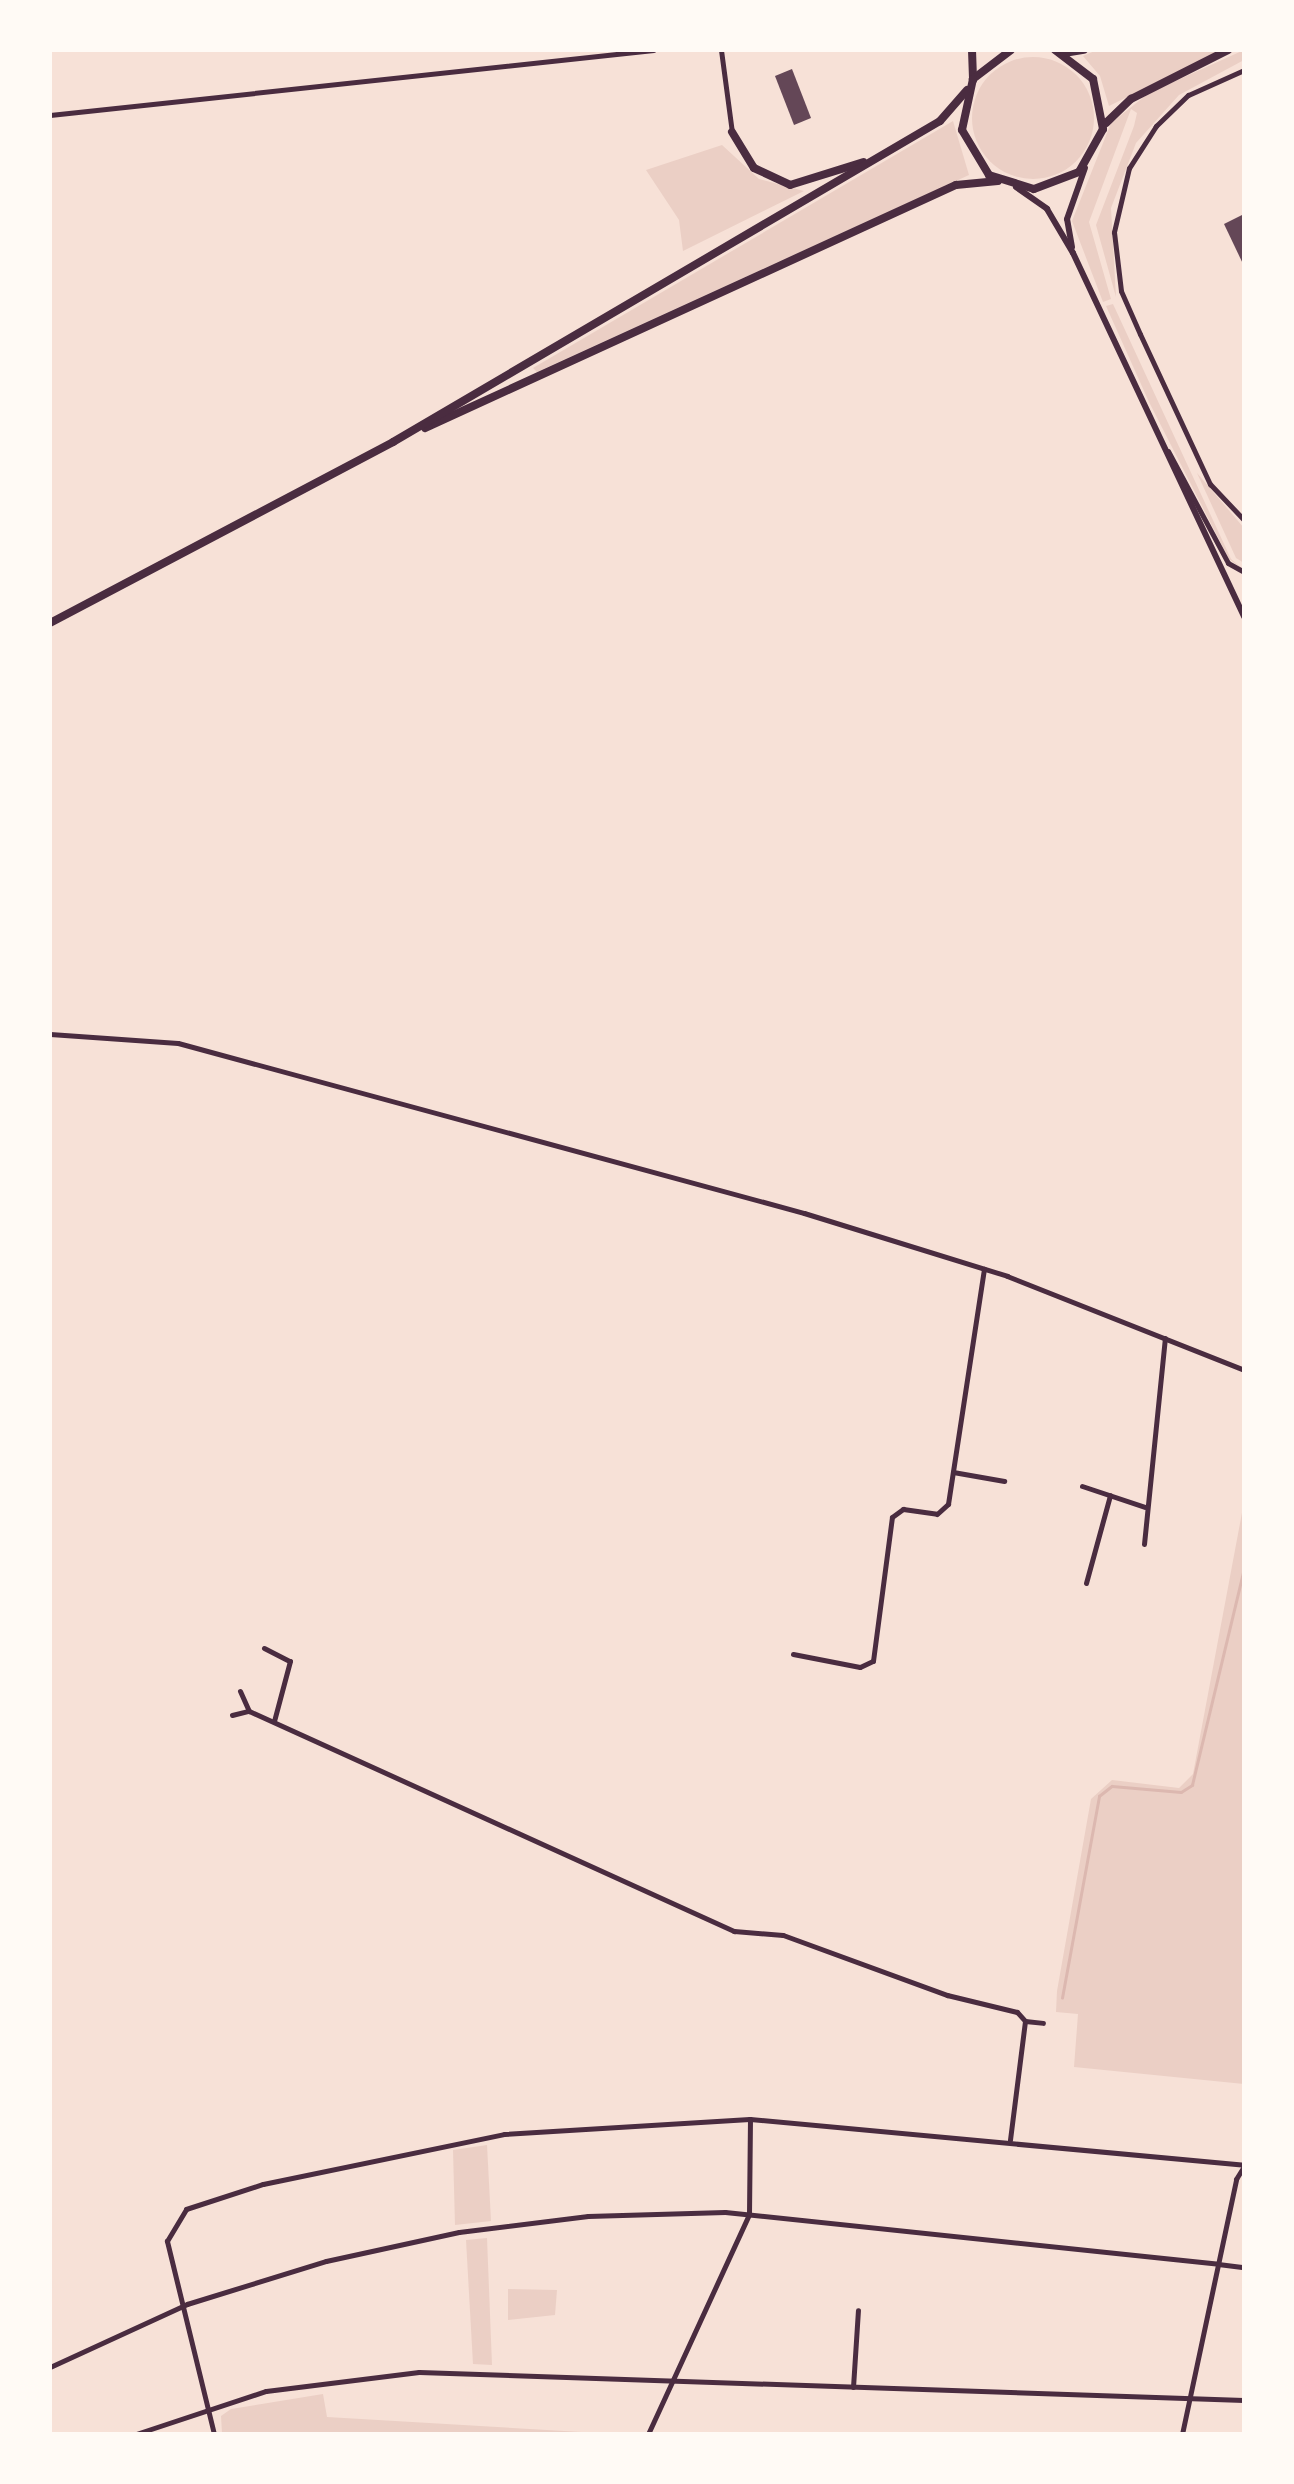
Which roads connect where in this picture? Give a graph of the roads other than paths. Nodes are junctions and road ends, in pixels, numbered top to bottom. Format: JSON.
{"nodes":[{"id":1,"x":654,"y":50,"type":"edge"},
{"id":2,"x":721,"y":50,"type":"edge"},
{"id":3,"x":972,"y":50,"type":"edge"},
{"id":4,"x":1010,"y":50,"type":"edge"},
{"id":5,"x":1084,"y":50,"type":"edge"},
{"id":6,"x":1228,"y":50,"type":"edge"},
{"id":7,"x":1059,"y":52,"type":"edge"},
{"id":8,"x":1244,"y":70,"type":"edge"},
{"id":9,"x":972,"y":80,"type":"junction"},
{"id":10,"x":967,"y":90,"type":"junction"},
{"id":11,"x":50,"y":115,"type":"edge"},
{"id":12,"x":1104,"y":126,"type":"junction"},
{"id":13,"x":732,"y":132,"type":"joint"},
{"id":14,"x":873,"y":160,"type":"junction"},
{"id":15,"x":1086,"y":165,"type":"junction"},
{"id":16,"x":998,"y":180,"type":"junction"},
{"id":17,"x":1016,"y":187,"type":"junction"},
{"id":18,"x":1073,"y":253,"type":"junction"},
{"id":19,"x":1157,"y":436,"type":"junction"},
{"id":20,"x":393,"y":442,"type":"junction"},
{"id":21,"x":1244,"y":520,"type":"edge"},
{"id":22,"x":1244,"y":572,"type":"edge"},
{"id":23,"x":1244,"y":617,"type":"edge"},
{"id":24,"x":50,"y":623,"type":"edge"},
{"id":25,"x":50,"y":1034,"type":"edge"},
{"id":26,"x":984,"y":1269,"type":"junction"},
{"id":27,"x":1165,"y":1338,"type":"junction"},
{"id":28,"x":1244,"y":1370,"type":"edge"},
{"id":29,"x":953,"y":1472,"type":"junction"},
{"id":30,"x":1004,"y":1481,"type":"dead end"},
{"id":31,"x":1082,"y":1486,"type":"dead end"},
{"id":32,"x":1110,"y":1495,"type":"junction"},
{"id":33,"x":1146,"y":1507,"type":"junction"},
{"id":34,"x":1144,"y":1544,"type":"dead end"},
{"id":35,"x":1086,"y":1583,"type":"dead end"},
{"id":36,"x":264,"y":1648,"type":"dead end"},
{"id":37,"x":793,"y":1654,"type":"dead end"},
{"id":38,"x":240,"y":1691,"type":"dead end"},
{"id":39,"x":249,"y":1711,"type":"junction"},
{"id":40,"x":232,"y":1716,"type":"dead end"},
{"id":41,"x":274,"y":1722,"type":"junction"},
{"id":42,"x":1026,"y":2021,"type":"junction"},
{"id":43,"x":1043,"y":2023,"type":"dead end"},
{"id":44,"x":750,"y":2119,"type":"junction"},
{"id":45,"x":1010,"y":2140,"type":"junction"},
{"id":46,"x":1244,"y":2166,"type":"edge"},
{"id":47,"x":749,"y":2214,"type":"junction"},
{"id":48,"x":1218,"y":2264,"type":"junction"},
{"id":49,"x":1244,"y":2267,"type":"edge"},
{"id":50,"x":182,"y":2309,"type":"junction"},
{"id":51,"x":858,"y":2310,"type":"dead end"},
{"id":52,"x":50,"y":2367,"type":"edge"},
{"id":53,"x":674,"y":2380,"type":"junction"},
{"id":54,"x":853,"y":2387,"type":"junction"},
{"id":55,"x":1187,"y":2398,"type":"junction"},
{"id":56,"x":1244,"y":2400,"type":"edge"},
{"id":57,"x":208,"y":2409,"type":"junction"},
{"id":58,"x":136,"y":2434,"type":"edge"},
{"id":59,"x":214,"y":2434,"type":"edge"},
{"id":60,"x":648,"y":2434,"type":"edge"},
{"id":61,"x":1182,"y":2434,"type":"edge"}],
"edges":[{"from":1,"to":11,"type":"street"},
{"from":2,"to":13,"type":"street"},
{"from":3,"to":9,"type":"main road"},
{"from":4,"to":9,"type":"main road"},
{"from":5,"to":7,"type":"main road"},
{"from":6,"to":12,"type":"main road"},
{"from":7,"to":12,"type":"main road"},
{"from":8,"to":21,"type":"street"},
{"from":9,"to":10,"type":"main road"},
{"from":10,"to":14,"type":"main road"},
{"from":10,"to":16,"type":"main road"},
{"from":12,"to":15,"type":"main road"},
{"from":13,"to":14,"type":"main road"},
{"from":14,"to":20,"type":"main road"},
{"from":15,"to":17,"type":"main road"},
{"from":15,"to":18,"type":"main road"},
{"from":16,"to":17,"type":"main road"},
{"from":16,"to":20,"type":"main road"},
{"from":17,"to":18,"type":"main road"},
{"from":18,"to":19,"type":"main road"},
{"from":19,"to":22,"type":"street"},
{"from":19,"to":23,"type":"main road"},
{"from":20,"to":24,"type":"main road"},
{"from":25,"to":26,"type":"street"},
{"from":26,"to":27,"type":"street"},
{"from":26,"to":29,"type":"street"},
{"from":27,"to":28,"type":"street"},
{"from":27,"to":33,"type":"street"},
{"from":29,"to":30,"type":"street"},
{"from":29,"to":37,"type":"street"},
{"from":31,"to":32,"type":"street"},
{"from":32,"to":33,"type":"street"},
{"from":32,"to":35,"type":"street"},
{"from":33,"to":34,"type":"street"},
{"from":36,"to":41,"type":"street"},
{"from":38,"to":39,"type":"street"},
{"from":39,"to":40,"type":"street"},
{"from":39,"to":41,"type":"street"},
{"from":41,"to":42,"type":"street"},
{"from":42,"to":43,"type":"street"},
{"from":42,"to":45,"type":"street"},
{"from":44,"to":45,"type":"street"},
{"from":44,"to":47,"type":"street"},
{"from":44,"to":50,"type":"street"},
{"from":45,"to":46,"type":"street"},
{"from":46,"to":48,"type":"street"},
{"from":47,"to":48,"type":"street"},
{"from":47,"to":50,"type":"street"},
{"from":47,"to":53,"type":"street"},
{"from":48,"to":49,"type":"street"},
{"from":48,"to":55,"type":"street"},
{"from":50,"to":52,"type":"street"},
{"from":50,"to":57,"type":"street"},
{"from":51,"to":54,"type":"street"},
{"from":53,"to":54,"type":"street"},
{"from":53,"to":57,"type":"street"},
{"from":53,"to":60,"type":"street"},
{"from":54,"to":55,"type":"street"},
{"from":55,"to":56,"type":"street"},
{"from":55,"to":61,"type":"street"},
{"from":57,"to":58,"type":"street"},
{"from":57,"to":59,"type":"street"}]}
